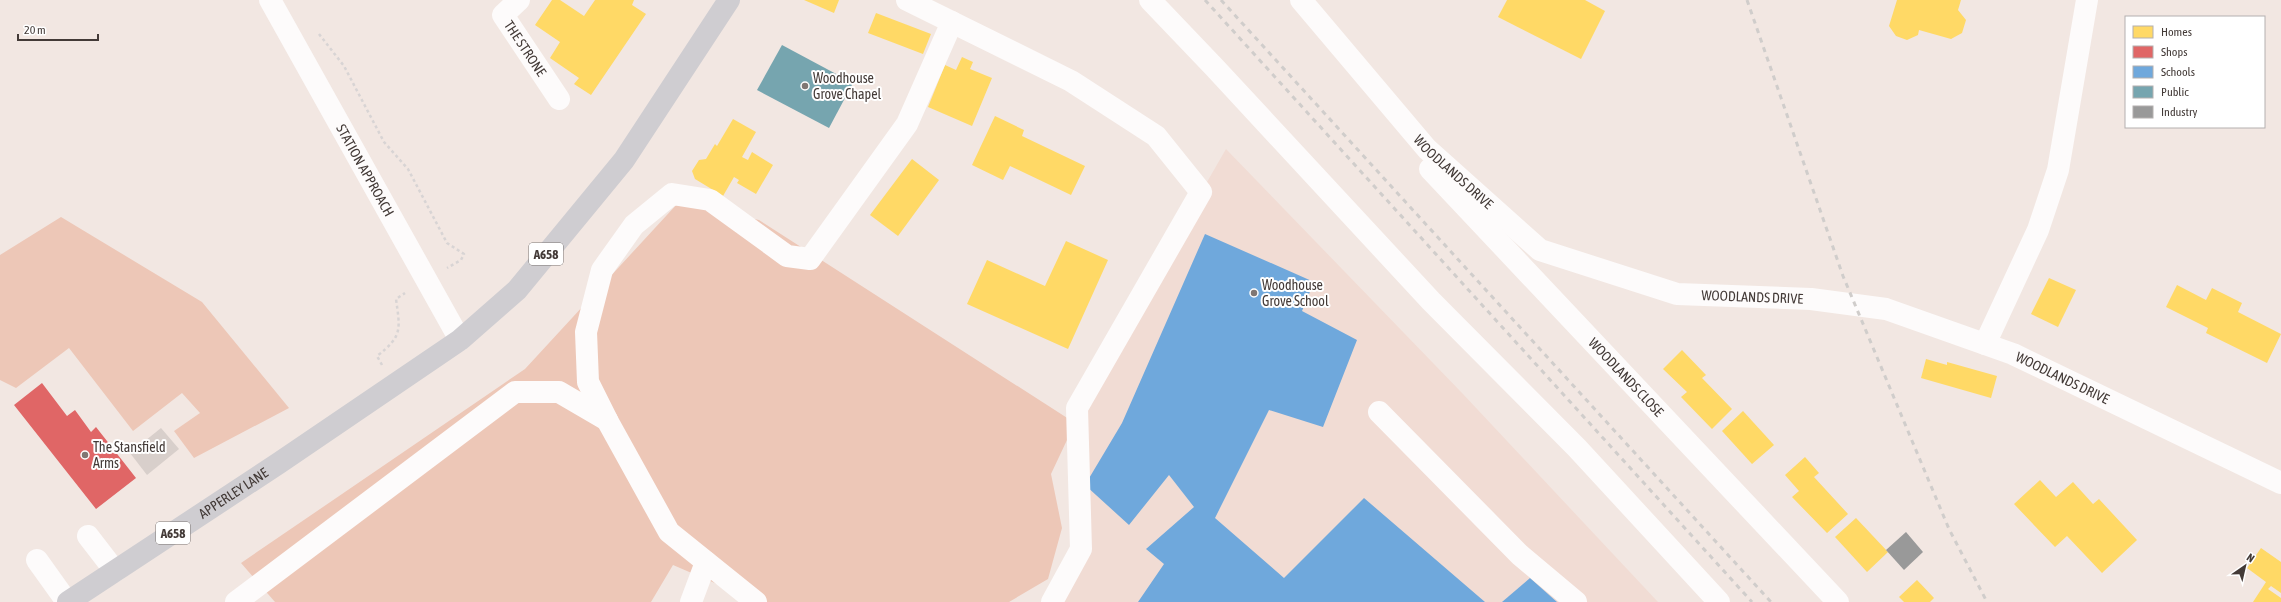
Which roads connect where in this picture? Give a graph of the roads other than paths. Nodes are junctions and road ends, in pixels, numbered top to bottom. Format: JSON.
{"nodes":[{"id":1,"x":270,"y":0,"type":"edge"},
{"id":2,"x":519,"y":0,"type":"edge"},
{"id":3,"x":729,"y":0,"type":"edge"},
{"id":4,"x":908,"y":0,"type":"edge"},
{"id":5,"x":1150,"y":0,"type":"edge"},
{"id":6,"x":1301,"y":0,"type":"edge"},
{"id":7,"x":2087,"y":0,"type":"edge"},
{"id":8,"x":952,"y":22,"type":"junction"},
{"id":9,"x":559,"y":99,"type":"dead end"},
{"id":10,"x":1427,"y":149,"type":"junction"},
{"id":11,"x":460,"y":340,"type":"junction"},
{"id":12,"x":1985,"y":344,"type":"junction"},
{"id":13,"x":1379,"y":412,"type":"dead end"},
{"id":14,"x":607,"y":420,"type":"junction"},
{"id":15,"x":2281,"y":483,"type":"edge"},
{"id":16,"x":88,"y":536,"type":"dead end"},
{"id":17,"x":37,"y":560,"type":"dead end"},
{"id":18,"x":706,"y":562,"type":"junction"},
{"id":19,"x":115,"y":571,"type":"junction"},
{"id":20,"x":68,"y":602,"type":"edge"},
{"id":21,"x":236,"y":602,"type":"edge"},
{"id":22,"x":692,"y":602,"type":"edge"},
{"id":23,"x":756,"y":602,"type":"edge"},
{"id":24,"x":1052,"y":602,"type":"edge"},
{"id":25,"x":1576,"y":602,"type":"edge"},
{"id":26,"x":1719,"y":602,"type":"edge"},
{"id":27,"x":1838,"y":602,"type":"edge"}],
"edges":[{"from":1,"to":11,"type":"street","name":"STATION APPROACH"},
{"from":2,"to":9,"type":"street","name":"THE STRONE"},
{"from":3,"to":11,"type":"highway","number":"A658"},
{"from":4,"to":8,"type":"street"},
{"from":5,"to":26,"type":"street"},
{"from":6,"to":10,"type":"street","name":"WOODLANDS DRIVE"},
{"from":7,"to":12,"type":"street"},
{"from":8,"to":14,"type":"street"},
{"from":8,"to":24,"type":"street"},
{"from":10,"to":12,"type":"street","name":"WOODLANDS DRIVE"},
{"from":10,"to":27,"type":"street","name":"WOODLANDS CLOSE"},
{"from":11,"to":19,"type":"highway","name":"APPERLEY LANE","number":"A658"},
{"from":12,"to":15,"type":"street","name":"WOODLANDS DRIVE"},
{"from":13,"to":25,"type":"street"},
{"from":14,"to":18,"type":"street"},
{"from":14,"to":21,"type":"street"},
{"from":16,"to":19,"type":"street"},
{"from":17,"to":20,"type":"street"},
{"from":18,"to":22,"type":"street"},
{"from":18,"to":23,"type":"street"},
{"from":19,"to":20,"type":"highway","name":"APPERLEY LANE","number":"A658"}]}
